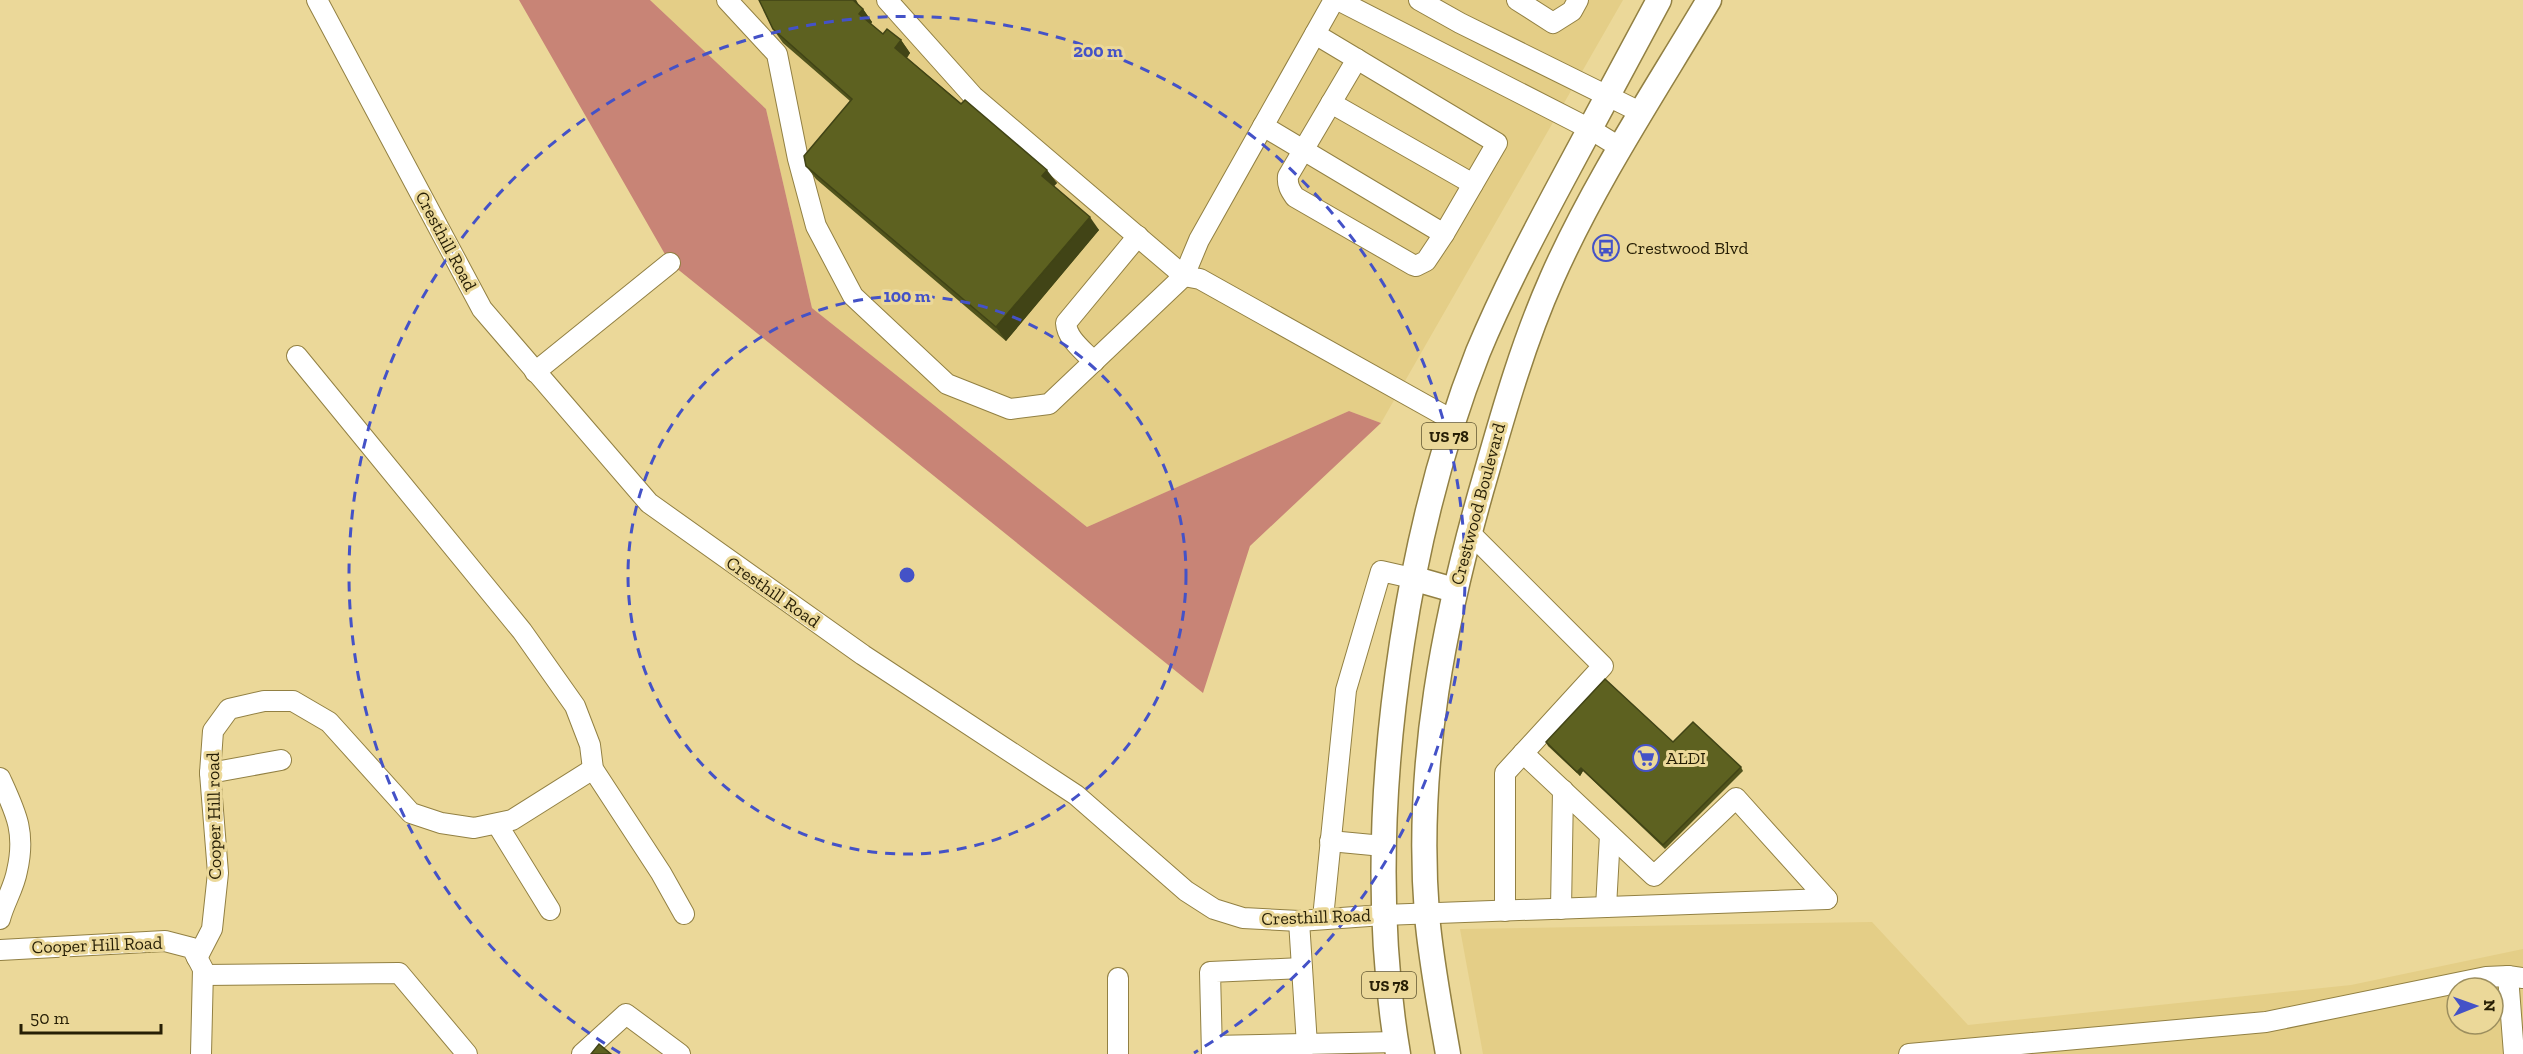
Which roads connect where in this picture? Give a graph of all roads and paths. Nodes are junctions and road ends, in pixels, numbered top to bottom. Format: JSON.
{"nodes":[{"id":1,"x":316,"y":0,"type":"edge"},
{"id":2,"x":727,"y":0,"type":"edge"},
{"id":3,"x":887,"y":0,"type":"edge"},
{"id":4,"x":1336,"y":0,"type":"edge"},
{"id":5,"x":1419,"y":0,"type":"edge"},
{"id":6,"x":1517,"y":0,"type":"edge"},
{"id":7,"x":1578,"y":0,"type":"edge"},
{"id":8,"x":1659,"y":0,"type":"edge"},
{"id":9,"x":1709,"y":0,"type":"edge"},
{"id":10,"x":1315,"y":34,"type":"junction"},
{"id":11,"x":1358,"y":59,"type":"junction"},
{"id":12,"x":1607,"y":96,"type":"junction"},
{"id":13,"x":1331,"y":103,"type":"junction"},
{"id":14,"x":1642,"y":113,"type":"junction"},
{"id":15,"x":1263,"y":126,"type":"junction"},
{"id":16,"x":1590,"y":129,"type":"junction"},
{"id":17,"x":1621,"y":148,"type":"junction"},
{"id":18,"x":1302,"y":150,"type":"junction"},
{"id":19,"x":1473,"y":184,"type":"junction"},
{"id":20,"x":1444,"y":234,"type":"junction"},
{"id":21,"x":1138,"y":236,"type":"junction"},
{"id":22,"x":670,"y":263,"type":"dead end"},
{"id":23,"x":1184,"y":276,"type":"junction"},
{"id":24,"x":297,"y":356,"type":"dead end"},
{"id":25,"x":1094,"y":362,"type":"junction"},
{"id":26,"x":535,"y":372,"type":"junction"},
{"id":27,"x":1454,"y":421,"type":"junction"},
{"id":28,"x":1469,"y":531,"type":"junction"},
{"id":29,"x":1412,"y":578,"type":"junction"},
{"id":30,"x":1454,"y":590,"type":"junction"},
{"id":31,"x":1523,"y":753,"type":"junction"},
{"id":32,"x":280,"y":760,"type":"dead end"},
{"id":33,"x":593,"y":769,"type":"junction"},
{"id":34,"x":210,"y":773,"type":"junction"},
{"id":35,"x":0,"y":778,"type":"edge"},
{"id":36,"x":1563,"y":790,"type":"junction"},
{"id":37,"x":497,"y":824,"type":"junction"},
{"id":38,"x":1610,"y":835,"type":"junction"},
{"id":39,"x":1330,"y":841,"type":"junction"},
{"id":40,"x":1383,"y":846,"type":"junction"},
{"id":41,"x":1606,"y":907,"type":"junction"},
{"id":42,"x":1561,"y":909,"type":"junction"},
{"id":43,"x":550,"y":910,"type":"dead end"},
{"id":44,"x":1505,"y":911,"type":"junction"},
{"id":45,"x":684,"y":914,"type":"dead end"},
{"id":46,"x":1427,"y":914,"type":"junction"},
{"id":47,"x":1383,"y":915,"type":"junction"},
{"id":48,"x":1323,"y":918,"type":"junction"},
{"id":49,"x":0,"y":919,"type":"edge"},
{"id":50,"x":1299,"y":921,"type":"junction"},
{"id":51,"x":0,"y":950,"type":"edge"},
{"id":52,"x":200,"y":966,"type":"junction"},
{"id":53,"x":1302,"y":968,"type":"junction"},
{"id":54,"x":2515,"y":977,"type":"edge"},
{"id":55,"x":1118,"y":978,"type":"dead end"},
{"id":56,"x":1307,"y":1045,"type":"junction"},
{"id":57,"x":1397,"y":1048,"type":"edge"},
{"id":58,"x":1351,"y":1049,"type":"edge"},
{"id":59,"x":1212,"y":1050,"type":"edge"},
{"id":60,"x":1957,"y":1051,"type":"edge"},
{"id":61,"x":201,"y":1054,"type":"edge"},
{"id":62,"x":467,"y":1054,"type":"edge"},
{"id":63,"x":582,"y":1054,"type":"edge"},
{"id":64,"x":680,"y":1054,"type":"edge"},
{"id":65,"x":1118,"y":1054,"type":"edge"},
{"id":66,"x":1448,"y":1054,"type":"edge"},
{"id":67,"x":1909,"y":1054,"type":"edge"},
{"id":68,"x":2514,"y":1054,"type":"edge"}],
"edges":[{"from":1,"to":26,"type":"street","name":"Cresthill Road"},
{"from":2,"to":25,"type":"street"},
{"from":3,"to":21,"type":"street"},
{"from":4,"to":10,"type":"street"},
{"from":4,"to":16,"type":"street"},
{"from":5,"to":12,"type":"street"},
{"from":6,"to":7,"type":"street"},
{"from":8,"to":12,"type":"main road","number":"US 78"},
{"from":9,"to":14,"type":"main road","name":"Crestwood Boulevard","number":"US 78"},
{"from":10,"to":11,"type":"street"},
{"from":10,"to":15,"type":"street"},
{"from":11,"to":13,"type":"street"},
{"from":11,"to":19,"type":"street"},
{"from":12,"to":14,"type":"street"},
{"from":12,"to":16,"type":"main road","number":"US 78"},
{"from":13,"to":18,"type":"street"},
{"from":13,"to":19,"type":"street"},
{"from":14,"to":17,"type":"main road","name":"Crestwood Boulevard","number":"US 78"},
{"from":15,"to":18,"type":"street"},
{"from":15,"to":23,"type":"street"},
{"from":16,"to":17,"type":"street"},
{"from":16,"to":27,"type":"main road","number":"US 78"},
{"from":17,"to":28,"type":"main road","name":"Crestwood Boulevard","number":"US 78"},
{"from":18,"to":20,"type":"street"},
{"from":18,"to":20,"type":"street"},
{"from":19,"to":20,"type":"street"},
{"from":21,"to":23,"type":"street"},
{"from":21,"to":25,"type":"street"},
{"from":22,"to":26,"type":"street"},
{"from":23,"to":25,"type":"street"},
{"from":23,"to":27,"type":"street"},
{"from":24,"to":33,"type":"street"},
{"from":26,"to":50,"type":"street","name":"Cresthill Road"},
{"from":27,"to":29,"type":"main road","number":"US 78"},
{"from":28,"to":30,"type":"main road","name":"Crestwood Boulevard","number":"US 78"},
{"from":28,"to":31,"type":"street"},
{"from":29,"to":30,"type":"main road"},
{"from":29,"to":39,"type":"street"},
{"from":29,"to":40,"type":"main road","number":"US 78"},
{"from":30,"to":46,"type":"main road","name":"Crestwood Boulevard","number":"US 78"},
{"from":31,"to":36,"type":"street"},
{"from":31,"to":44,"type":"street"},
{"from":32,"to":34,"type":"street"},
{"from":33,"to":37,"type":"street","name":"Cooper Hill road"},
{"from":33,"to":45,"type":"street"},
{"from":34,"to":37,"type":"street","name":"Cooper Hill road"},
{"from":34,"to":52,"type":"street","name":"Cooper Hill road"},
{"from":35,"to":49,"type":"street"},
{"from":36,"to":38,"type":"street"},
{"from":36,"to":42,"type":"street"},
{"from":37,"to":43,"type":"street"},
{"from":38,"to":41,"type":"street"},
{"from":38,"to":41,"type":"street","name":"Cresthill Road"},
{"from":39,"to":40,"type":"street"},
{"from":39,"to":48,"type":"street"},
{"from":40,"to":47,"type":"main road","number":"US 78"},
{"from":41,"to":42,"type":"street","name":"Cresthill Road"},
{"from":42,"to":44,"type":"street","name":"Cresthill Road"},
{"from":44,"to":46,"type":"street","name":"Cresthill Road"},
{"from":46,"to":47,"type":"street","name":"Cresthill Road"},
{"from":46,"to":66,"type":"main road","name":"Crestwood Boulevard","number":"US 78"},
{"from":47,"to":48,"type":"street","name":"Cresthill Road"},
{"from":47,"to":57,"type":"main road","number":"US 78"},
{"from":48,"to":50,"type":"street","name":"Cresthill Road"},
{"from":50,"to":53,"type":"street"},
{"from":51,"to":52,"type":"street","name":"Cooper Hill Road"},
{"from":52,"to":61,"type":"street"},
{"from":52,"to":62,"type":"street"},
{"from":53,"to":56,"type":"street"},
{"from":53,"to":59,"type":"street"},
{"from":54,"to":60,"type":"street"},
{"from":54,"to":68,"type":"street"},
{"from":55,"to":65,"type":"street"},
{"from":56,"to":58,"type":"street"},
{"from":56,"to":59,"type":"street"},
{"from":57,"to":58,"type":"street"},
{"from":60,"to":67,"type":"street"},
{"from":63,"to":64,"type":"street"}]}
